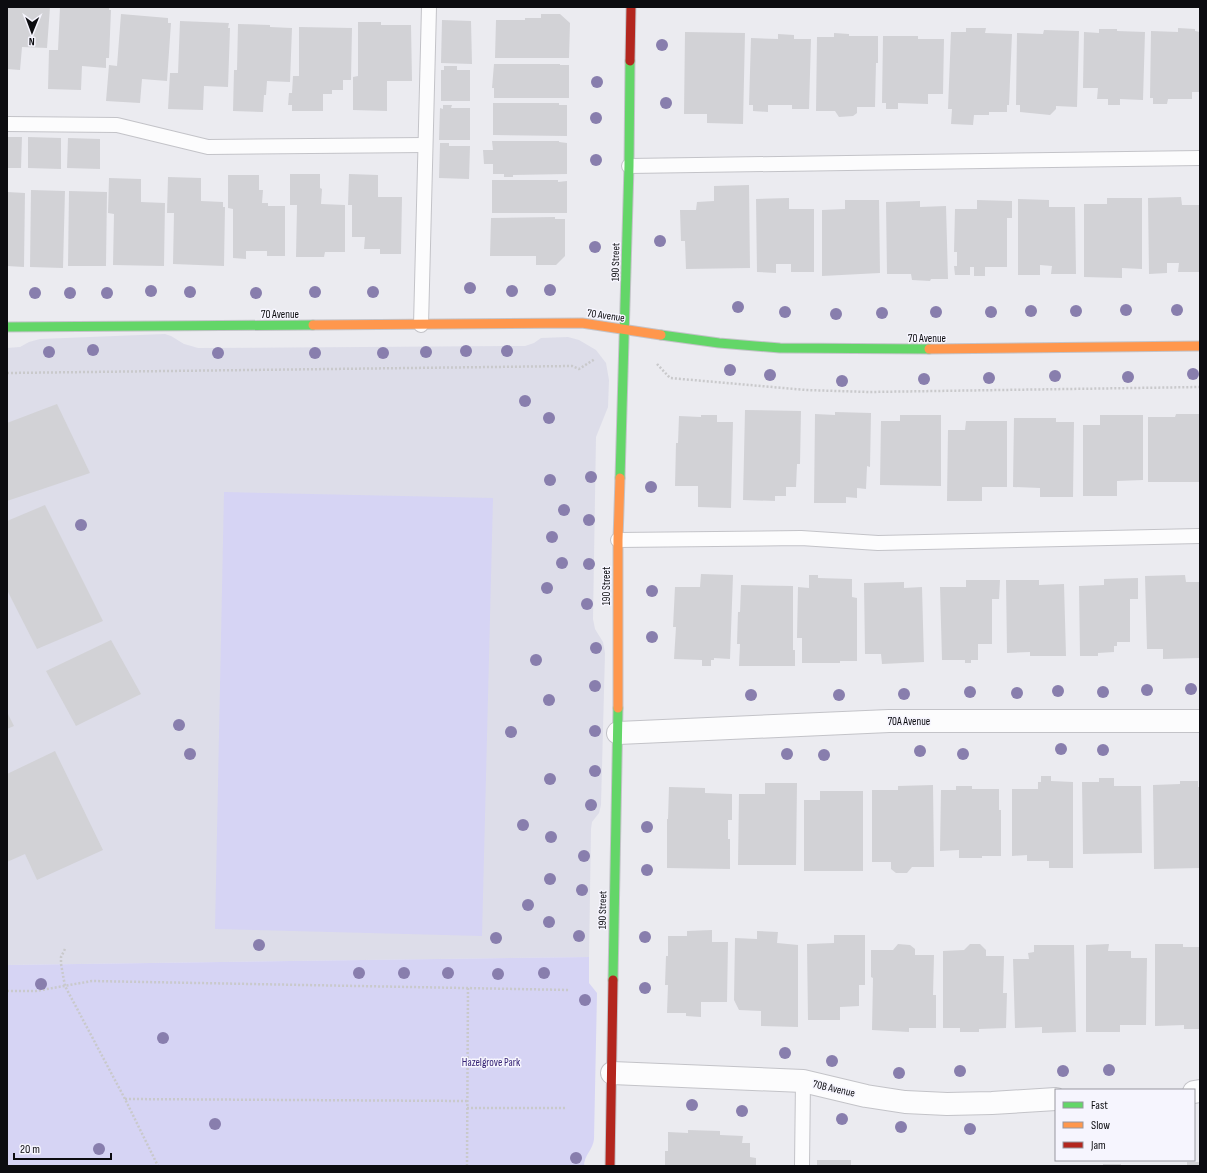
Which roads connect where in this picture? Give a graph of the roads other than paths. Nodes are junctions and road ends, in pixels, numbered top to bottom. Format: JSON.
{"nodes":[{"id":1,"x":429,"y":7,"type":"edge"},
{"id":2,"x":630,"y":7,"type":"edge"},
{"id":3,"x":7,"y":124,"type":"edge"},
{"id":4,"x":425,"y":146,"type":"junction"},
{"id":5,"x":1200,"y":158,"type":"edge"},
{"id":6,"x":629,"y":166,"type":"junction"},
{"id":7,"x":421,"y":325,"type":"junction"},
{"id":8,"x":7,"y":327,"type":"edge"},
{"id":9,"x":625,"y":329,"type":"junction"},
{"id":10,"x":1200,"y":346,"type":"edge"},
{"id":11,"x":1200,"y":536,"type":"edge"},
{"id":12,"x":618,"y":540,"type":"junction"},
{"id":13,"x":1200,"y":721,"type":"edge"},
{"id":14,"x":618,"y":733,"type":"junction"},
{"id":15,"x":612,"y":1073,"type":"junction"},
{"id":16,"x":803,"y":1081,"type":"junction"},
{"id":17,"x":1055,"y":1099,"type":"edge"},
{"id":18,"x":610,"y":1166,"type":"edge"},
{"id":19,"x":802,"y":1166,"type":"edge"}],
"edges":[{"from":1,"to":4,"type":"lane"},
{"from":2,"to":6,"type":"street","name":"190 Street"},
{"from":3,"to":4,"type":"lane"},
{"from":4,"to":7,"type":"lane"},
{"from":5,"to":6,"type":"lane"},
{"from":6,"to":9,"type":"street","name":"190 Street"},
{"from":7,"to":8,"type":"street","name":"70 Avenue"},
{"from":7,"to":9,"type":"street","name":"70 Avenue"},
{"from":9,"to":10,"type":"street","name":"70 Avenue"},
{"from":9,"to":12,"type":"street","name":"190 Street"},
{"from":11,"to":12,"type":"lane"},
{"from":12,"to":14,"type":"street","name":"190 Street"},
{"from":13,"to":14,"type":"street","name":"70A Avenue"},
{"from":14,"to":15,"type":"street","name":"190 Street"},
{"from":15,"to":16,"type":"street","name":"70B Avenue"},
{"from":15,"to":18,"type":"street","name":"190 Street"},
{"from":16,"to":17,"type":"street","name":"70B Avenue"},
{"from":16,"to":19,"type":"lane"}]}
